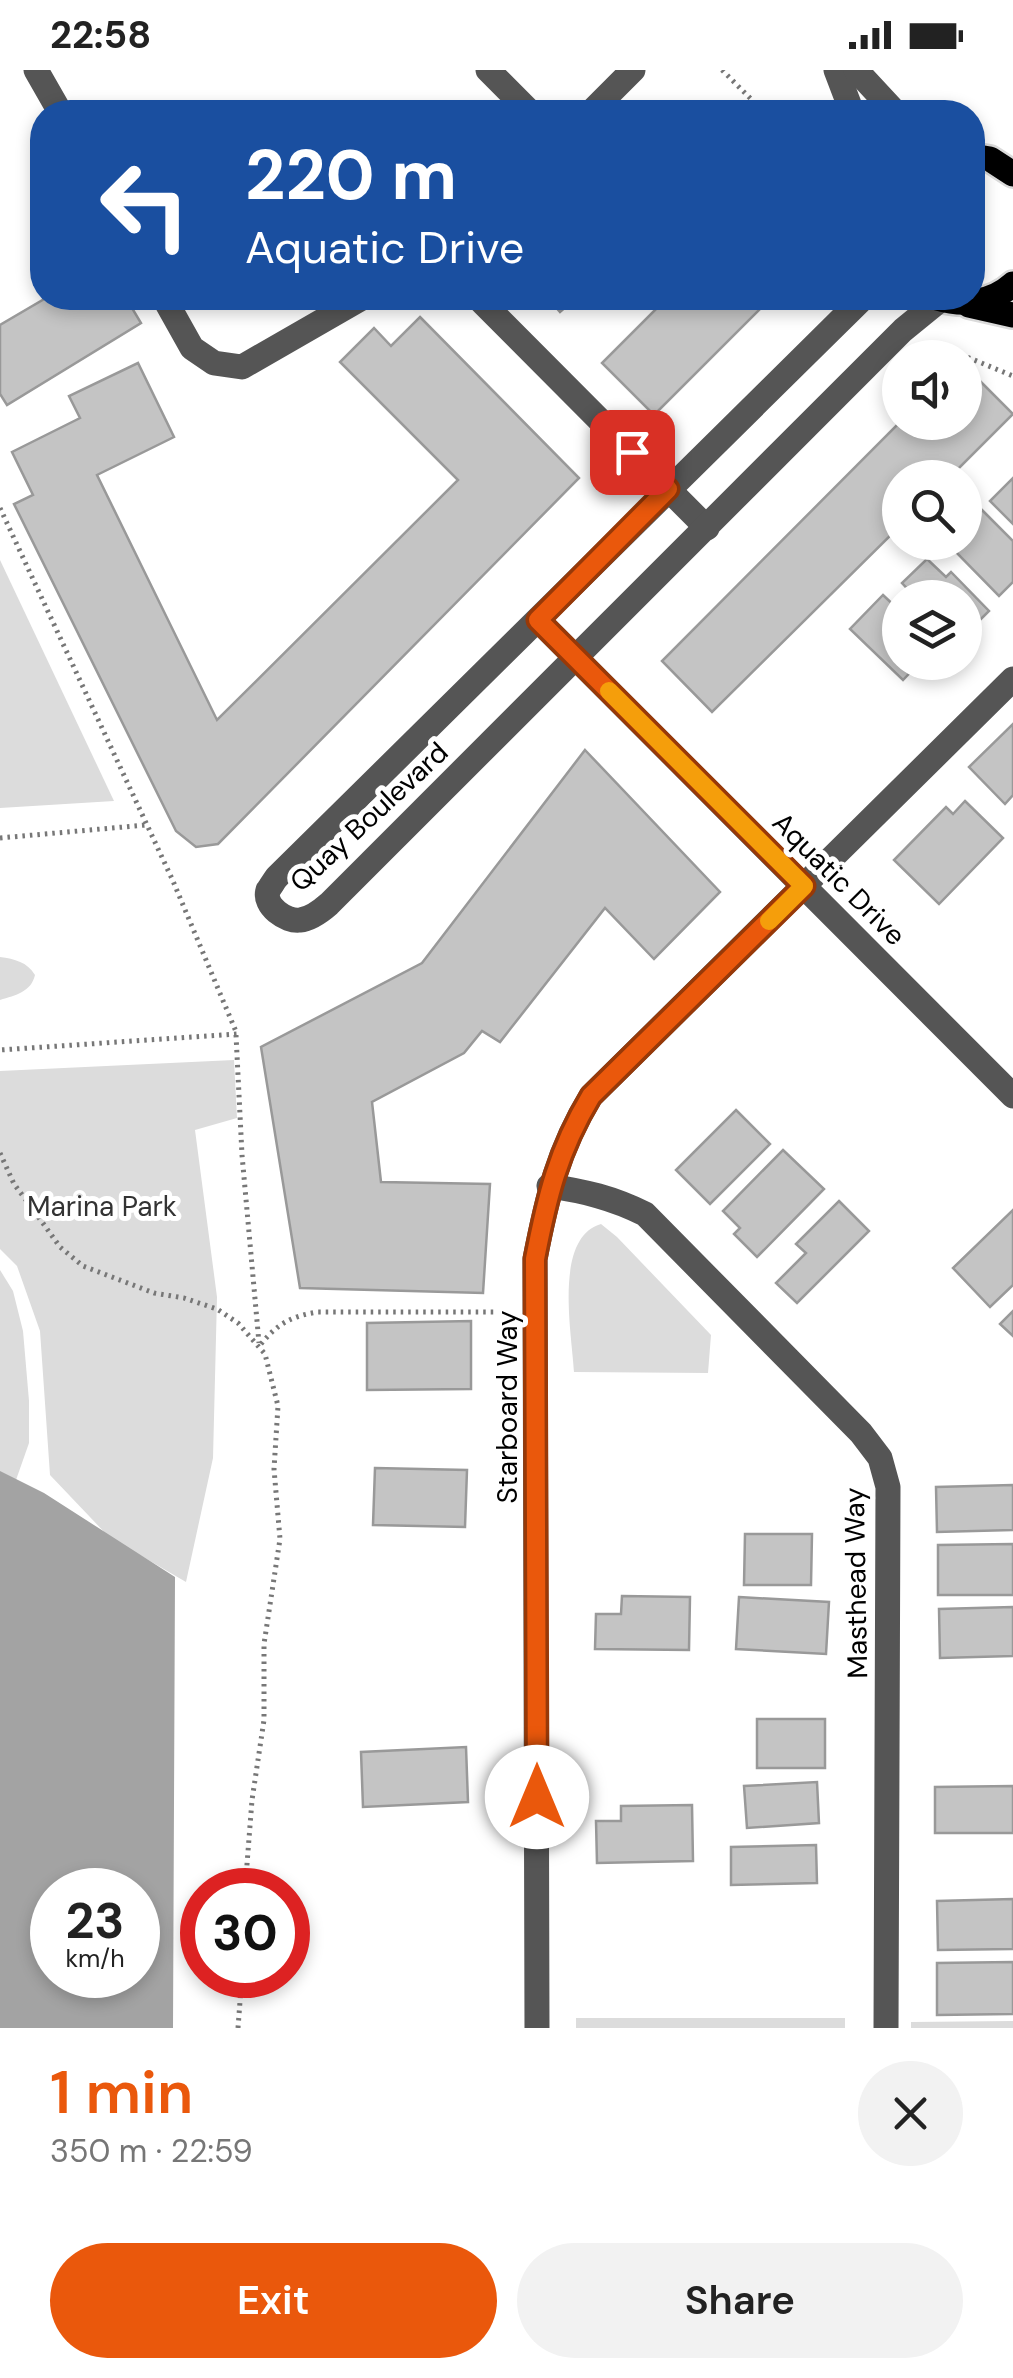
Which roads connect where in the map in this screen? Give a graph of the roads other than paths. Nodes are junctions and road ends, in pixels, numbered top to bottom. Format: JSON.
{"nodes":[{"id":1,"x":36,"y":70,"type":"edge"},
{"id":2,"x":488,"y":70,"type":"edge"},
{"id":3,"x":633,"y":70,"type":"edge"},
{"id":4,"x":836,"y":70,"type":"edge"},
{"id":5,"x":856,"y":70,"type":"edge"},
{"id":6,"x":53,"y":100,"type":"edge"},
{"id":7,"x":518,"y":100,"type":"edge"},
{"id":8,"x":603,"y":100,"type":"edge"},
{"id":9,"x":847,"y":100,"type":"edge"},
{"id":10,"x":885,"y":100,"type":"edge"},
{"id":11,"x":985,"y":159,"type":"edge"},
{"id":12,"x":1013,"y":174,"type":"edge"},
{"id":13,"x":1013,"y":284,"type":"edge"},
{"id":14,"x":985,"y":300,"type":"edge"},
{"id":15,"x":985,"y":309,"type":"edge"},
{"id":16,"x":171,"y":310,"type":"edge"},
{"id":17,"x":341,"y":310,"type":"edge"},
{"id":18,"x":490,"y":310,"type":"edge"},
{"id":19,"x":851,"y":310,"type":"edge"},
{"id":20,"x":932,"y":310,"type":"edge"},
{"id":21,"x":1013,"y":315,"type":"edge"},
{"id":22,"x":668,"y":489,"type":"junction"},
{"id":23,"x":707,"y":528,"type":"junction"},
{"id":24,"x":538,"y":620,"type":"junction"},
{"id":25,"x":576,"y":658,"type":"junction"},
{"id":26,"x":1013,"y":679,"type":"edge"},
{"id":27,"x":804,"y":886,"type":"junction"},
{"id":28,"x":1013,"y":1096,"type":"edge"},
{"id":29,"x":549,"y":1186,"type":"junction"},
{"id":30,"x":537,"y":2028,"type":"edge"},
{"id":31,"x":886,"y":2028,"type":"edge"}],
"edges":[{"from":1,"to":6,"type":"street"},
{"from":2,"to":7,"type":"street"},
{"from":3,"to":8,"type":"street"},
{"from":4,"to":9,"type":"street"},
{"from":5,"to":10,"type":"street"},
{"from":11,"to":12,"type":"main road"},
{"from":13,"to":14,"type":"main road"},
{"from":15,"to":21,"type":"main road"},
{"from":16,"to":17,"type":"street"},
{"from":18,"to":22,"type":"street"},
{"from":19,"to":22,"type":"street","name":"Quay Boulevard"},
{"from":20,"to":23,"type":"street","name":"Quay Boulevard"},
{"from":22,"to":23,"type":"street"},
{"from":22,"to":24,"type":"street","name":"Quay Boulevard"},
{"from":23,"to":25,"type":"street","name":"Quay Boulevard"},
{"from":24,"to":25,"type":"street","name":"Aquatic Drive"},
{"from":24,"to":25,"type":"street","name":"Quay Boulevard"},
{"from":25,"to":27,"type":"street","name":"Aquatic Drive"},
{"from":26,"to":27,"type":"street","name":"Starboard Way"},
{"from":27,"to":28,"type":"street","name":"Aquatic Drive"},
{"from":27,"to":29,"type":"street","name":"Starboard Way"},
{"from":29,"to":30,"type":"street","name":"Starboard Way"},
{"from":29,"to":31,"type":"street","name":"Masthead Way"}]}
